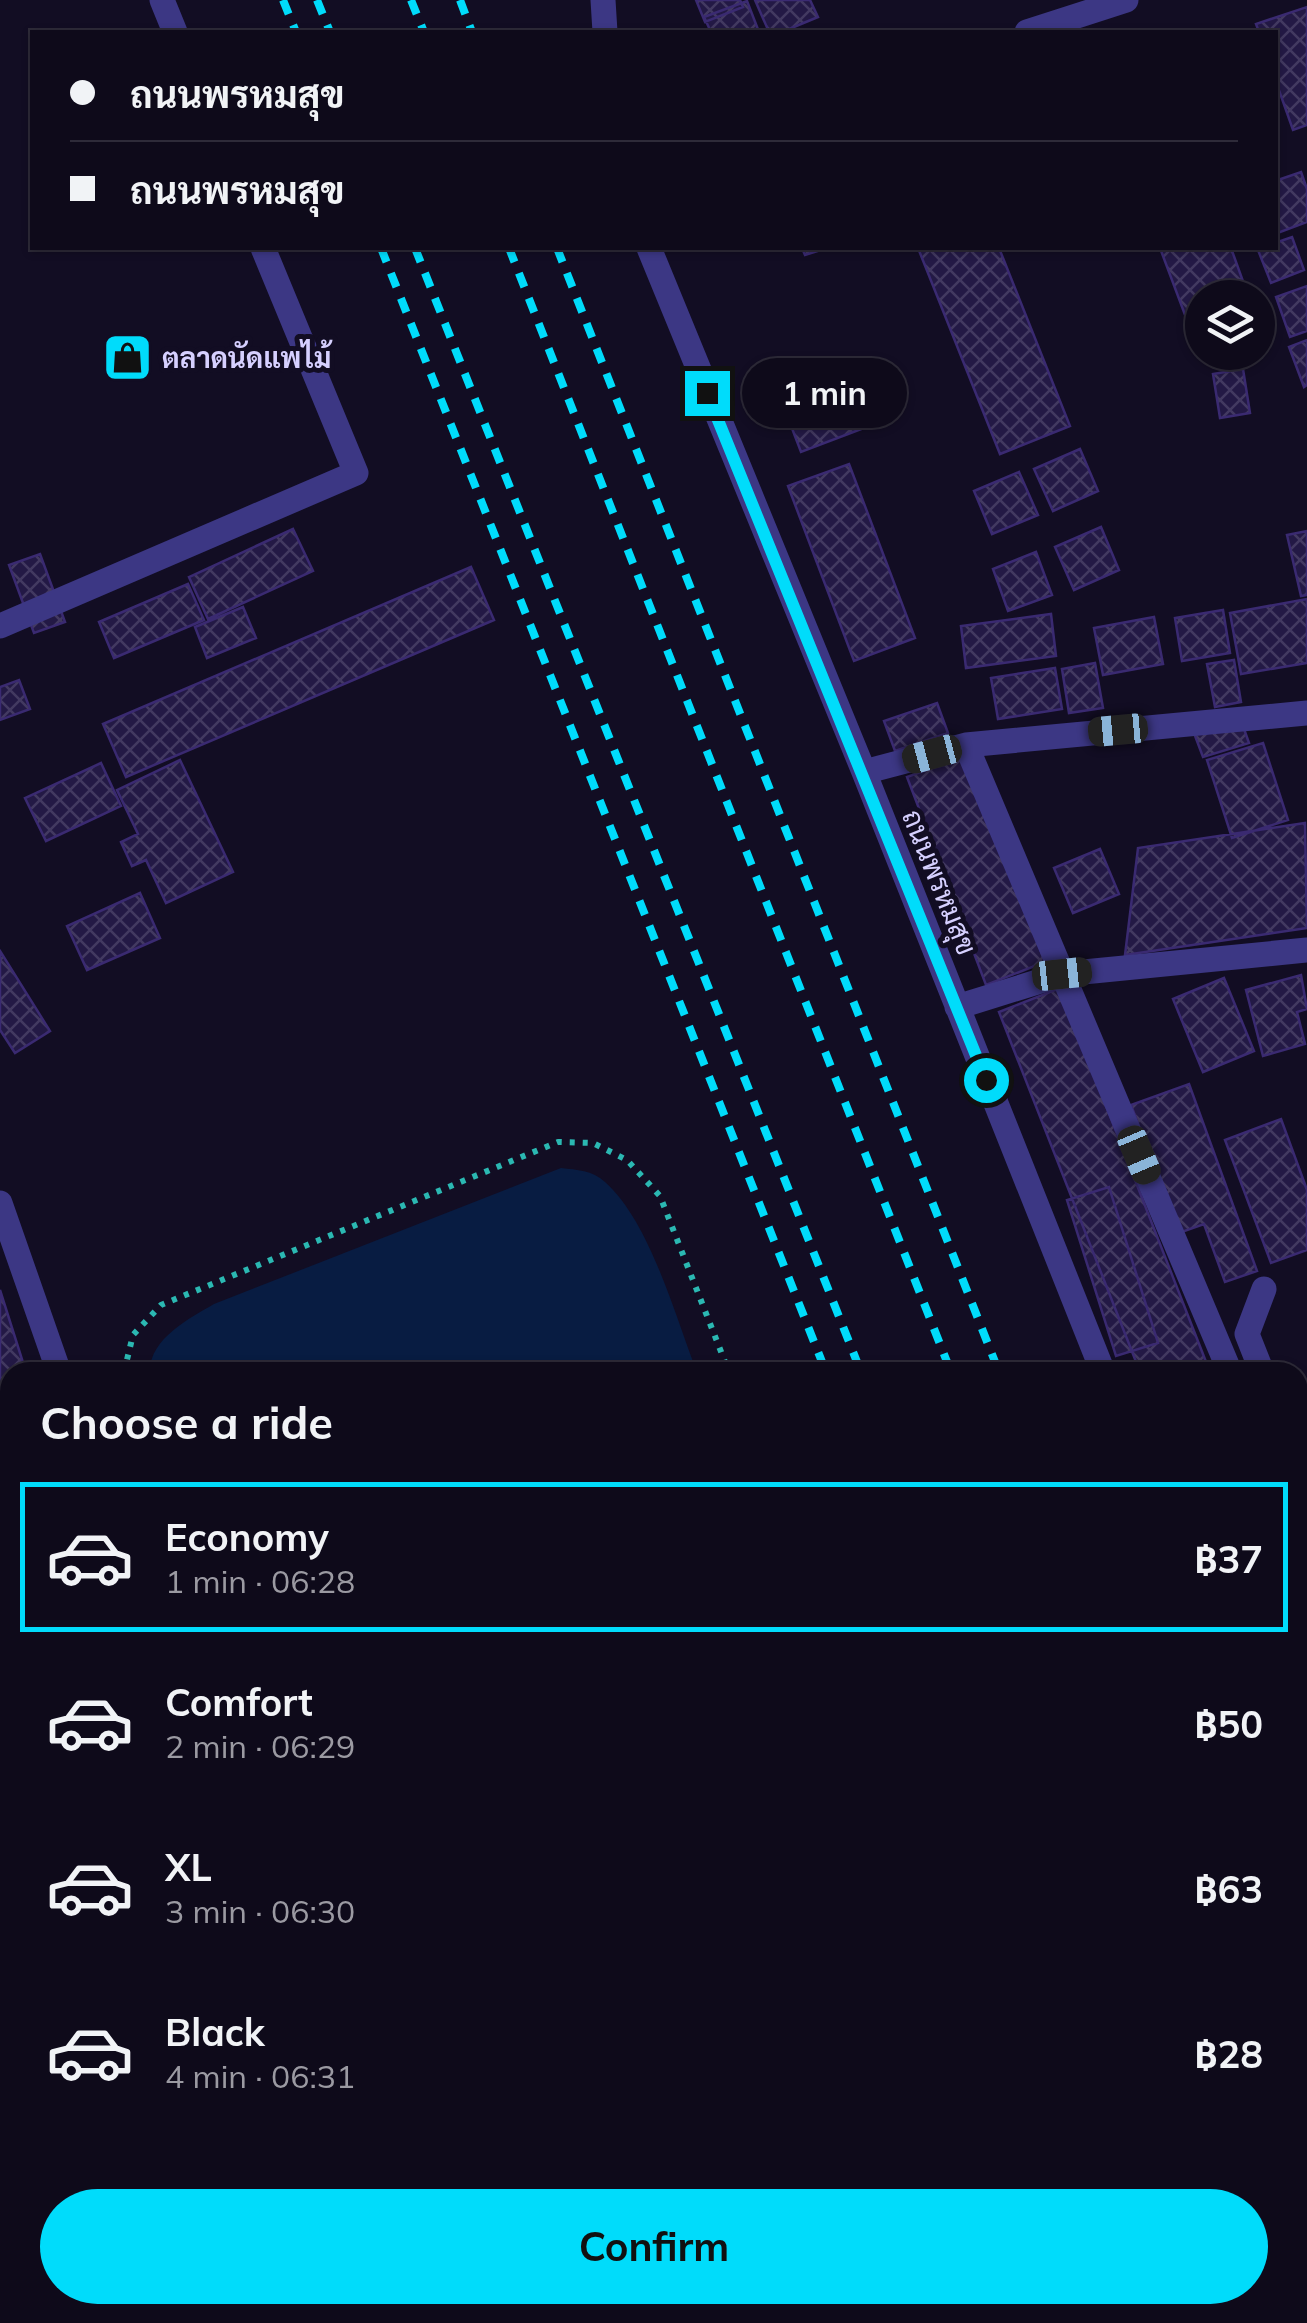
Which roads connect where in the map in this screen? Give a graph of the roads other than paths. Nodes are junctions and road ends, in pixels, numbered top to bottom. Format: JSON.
{"nodes":[{"id":1,"x":162,"y":0,"type":"edge"},
{"id":2,"x":603,"y":0,"type":"edge"},
{"id":3,"x":1126,"y":0,"type":"edge"},
{"id":4,"x":1096,"y":4,"type":"edge"},
{"id":5,"x":174,"y":30,"type":"edge"},
{"id":6,"x":604,"y":30,"type":"edge"},
{"id":7,"x":1032,"y":30,"type":"edge"},
{"id":8,"x":264,"y":250,"type":"edge"},
{"id":9,"x":650,"y":250,"type":"edge"},
{"id":10,"x":0,"y":626,"type":"edge"},
{"id":11,"x":1307,"y":712,"type":"edge"},
{"id":12,"x":966,"y":744,"type":"junction"},
{"id":13,"x":864,"y":772,"type":"junction"},
{"id":14,"x":1307,"y":950,"type":"edge"},
{"id":15,"x":1062,"y":974,"type":"junction"},
{"id":16,"x":957,"y":1007,"type":"junction"},
{"id":17,"x":0,"y":1202,"type":"edge"},
{"id":18,"x":1264,"y":1289,"type":"dead end"},
{"id":19,"x":56,"y":1362,"type":"edge"},
{"id":20,"x":1099,"y":1362,"type":"edge"},
{"id":21,"x":1226,"y":1362,"type":"edge"},
{"id":22,"x":1258,"y":1362,"type":"edge"}],
"edges":[{"from":1,"to":5,"type":"street"},
{"from":2,"to":6,"type":"street"},
{"from":3,"to":4,"type":"street"},
{"from":4,"to":7,"type":"street"},
{"from":8,"to":10,"type":"street"},
{"from":9,"to":13,"type":"street","name":"ถนนพรหมสุข"},
{"from":11,"to":12,"type":"street"},
{"from":12,"to":13,"type":"street"},
{"from":12,"to":15,"type":"street"},
{"from":13,"to":16,"type":"street","name":"ถนนพรหมสุข"},
{"from":14,"to":15,"type":"street"},
{"from":15,"to":16,"type":"street"},
{"from":15,"to":21,"type":"street"},
{"from":16,"to":20,"type":"street","name":"ถนนพรหมสุข"},
{"from":17,"to":19,"type":"street"},
{"from":18,"to":22,"type":"street"}]}
